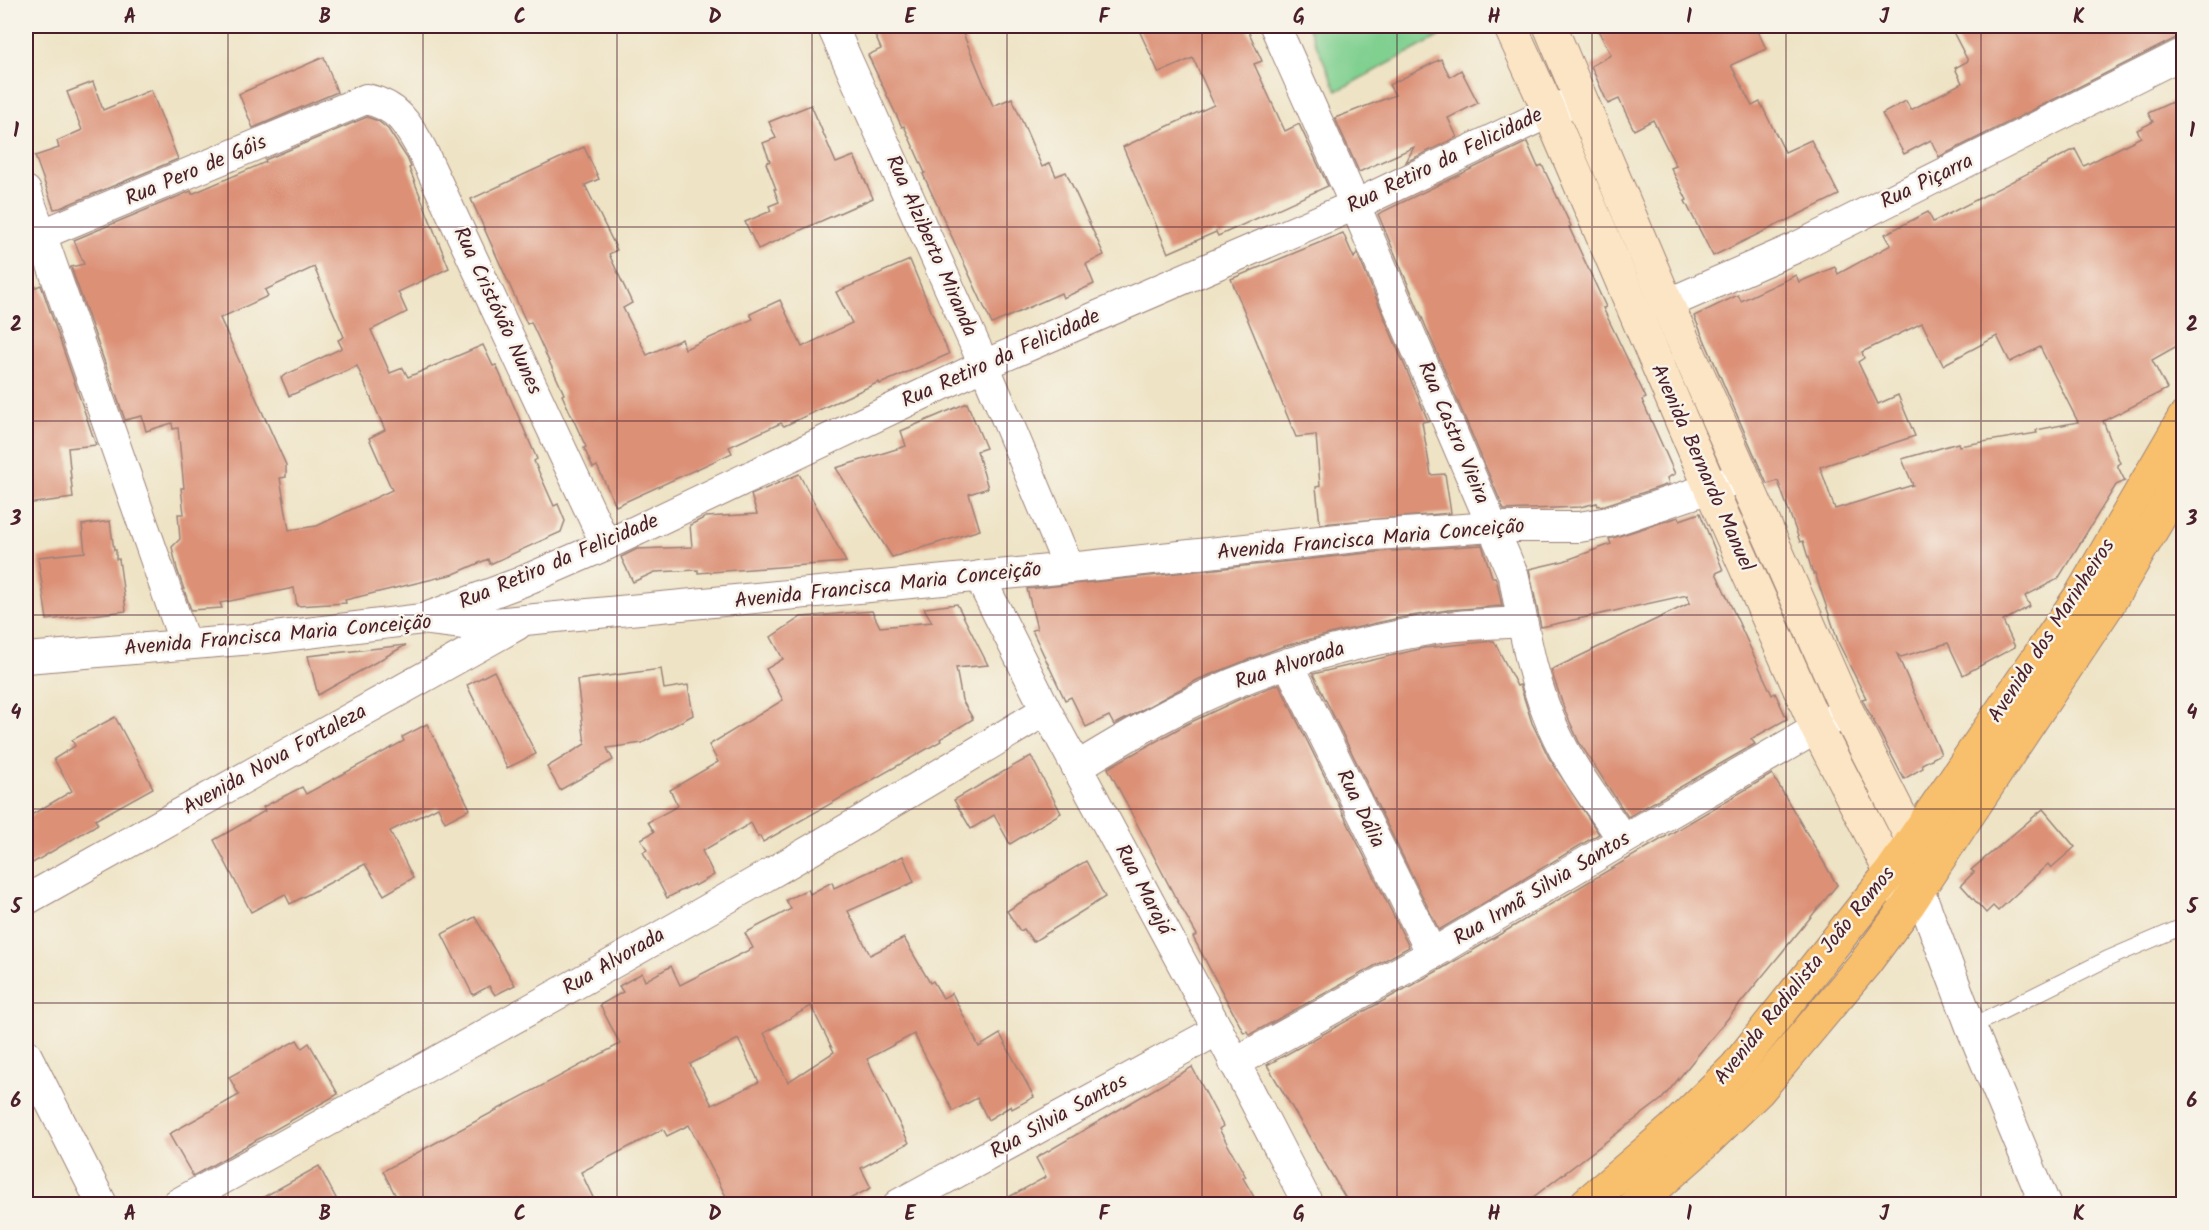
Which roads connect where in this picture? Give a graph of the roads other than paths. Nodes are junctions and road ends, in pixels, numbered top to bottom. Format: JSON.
{"nodes":[{"id":1,"x":832,"y":26,"type":"edge"},
{"id":2,"x":1275,"y":26,"type":"edge"},
{"id":3,"x":1510,"y":26,"type":"edge"},
{"id":4,"x":1550,"y":26,"type":"edge"},
{"id":5,"x":2184,"y":53,"type":"edge"},
{"id":6,"x":366,"y":99,"type":"joint"},
{"id":7,"x":1580,"y":99,"type":"junction"},
{"id":8,"x":1549,"y":111,"type":"junction"},
{"id":9,"x":26,"y":191,"type":"edge"},
{"id":10,"x":1355,"y":205,"type":"junction"},
{"id":11,"x":33,"y":238,"type":"edge"},
{"id":12,"x":1667,"y":304,"type":"junction"},
{"id":13,"x":984,"y":365,"type":"junction"},
{"id":14,"x":2184,"y":418,"type":"edge"},
{"id":15,"x":2184,"y":475,"type":"edge"},
{"id":16,"x":1743,"y":477,"type":"junction"},
{"id":17,"x":1710,"y":488,"type":"junction"},
{"id":18,"x":1493,"y":527,"type":"junction"},
{"id":19,"x":606,"y":545,"type":"junction"},
{"id":20,"x":1070,"y":568,"type":"junction"},
{"id":21,"x":979,"y":576,"type":"junction"},
{"id":22,"x":422,"y":619,"type":"junction"},
{"id":23,"x":525,"y":620,"type":"junction"},
{"id":24,"x":1522,"y":622,"type":"junction"},
{"id":25,"x":185,"y":644,"type":"junction"},
{"id":26,"x":26,"y":658,"type":"edge"},
{"id":27,"x":1288,"y":663,"type":"junction"},
{"id":28,"x":1046,"y":710,"type":"junction"},
{"id":29,"x":1847,"y":711,"type":"junction"},
{"id":30,"x":1817,"y":728,"type":"junction"},
{"id":31,"x":1077,"y":767,"type":"junction"},
{"id":32,"x":1912,"y":839,"type":"junction"},
{"id":33,"x":1623,"y":840,"type":"junction"},
{"id":34,"x":1891,"y":872,"type":"junction"},
{"id":35,"x":1919,"y":889,"type":"junction"},
{"id":36,"x":26,"y":900,"type":"edge"},
{"id":37,"x":2184,"y":926,"type":"edge"},
{"id":38,"x":1432,"y":954,"type":"junction"},
{"id":39,"x":1971,"y":1027,"type":"junction"},
{"id":40,"x":1218,"y":1030,"type":"junction"},
{"id":41,"x":26,"y":1054,"type":"edge"},
{"id":42,"x":1234,"y":1063,"type":"junction"},
{"id":43,"x":102,"y":1204,"type":"edge"},
{"id":44,"x":177,"y":1204,"type":"edge"},
{"id":45,"x":899,"y":1204,"type":"edge"},
{"id":46,"x":1308,"y":1204,"type":"edge"},
{"id":47,"x":1586,"y":1204,"type":"edge"},
{"id":48,"x":1636,"y":1204,"type":"edge"},
{"id":49,"x":2045,"y":1204,"type":"edge"}],
"edges":[{"from":1,"to":13,"type":"street","name":"Rua Alziberto Miranda"},
{"from":2,"to":10,"type":"street","name":"Rua Castro Vieira"},
{"from":3,"to":8,"type":"street","name":"Avenida Bernardo Manuel"},
{"from":4,"to":7,"type":"street","name":"Avenida Bernardo Manuel"},
{"from":5,"to":12,"type":"street","name":"Rua Piçarra"},
{"from":6,"to":11,"type":"street","name":"Rua Pero de Góis"},
{"from":6,"to":19,"type":"street","name":"Rua Cristóvão Nunes"},
{"from":7,"to":8,"type":"street","name":"Rua Retiro da Felicidade"},
{"from":7,"to":12,"type":"street","name":"Avenida Bernardo Manuel"},
{"from":8,"to":10,"type":"street","name":"Rua Retiro da Felicidade"},
{"from":8,"to":17,"type":"street","name":"Avenida Bernardo Manuel"},
{"from":9,"to":11,"type":"street"},
{"from":10,"to":13,"type":"street","name":"Rua Retiro da Felicidade"},
{"from":10,"to":18,"type":"street","name":"Rua Castro Vieira"},
{"from":11,"to":25,"type":"street"},
{"from":12,"to":16,"type":"street","name":"Avenida Bernardo Manuel"},
{"from":13,"to":19,"type":"street","name":"Rua Retiro da Felicidade"},
{"from":13,"to":20,"type":"street","name":"Rua Alziberto Miranda"},
{"from":14,"to":32,"type":"main road","name":"Avenida dos Marinheiros"},
{"from":15,"to":35,"type":"main road","name":"Avenida dos Marinheiros"},
{"from":16,"to":17,"type":"street","name":"Avenida Francisca Maria Conceição"},
{"from":16,"to":29,"type":"street","name":"Avenida Bernardo Manuel"},
{"from":17,"to":18,"type":"street","name":"Avenida Francisca Maria Conceição"},
{"from":17,"to":30,"type":"street","name":"Avenida Bernardo Manuel"},
{"from":18,"to":20,"type":"street","name":"Avenida Francisca Maria Conceição"},
{"from":18,"to":24,"type":"street","name":"Rua Castro Vieira"},
{"from":19,"to":22,"type":"street","name":"Rua Retiro da Felicidade"},
{"from":20,"to":21,"type":"street","name":"Avenida Francisca Maria Conceição"},
{"from":21,"to":23,"type":"street","name":"Avenida Francisca Maria Conceição"},
{"from":21,"to":28,"type":"street","name":"Rua Marajá"},
{"from":22,"to":23,"type":"street","name":"Avenida Francisca Maria Conceição"},
{"from":22,"to":25,"type":"street","name":"Avenida Francisca Maria Conceição"},
{"from":23,"to":36,"type":"street","name":"Avenida Nova Fortaleza"},
{"from":24,"to":27,"type":"street","name":"Rua Alvorada"},
{"from":24,"to":33,"type":"street","name":"Rua Castro Vieira"},
{"from":25,"to":26,"type":"street","name":"Avenida Francisca Maria Conceição"},
{"from":27,"to":31,"type":"street","name":"Rua Alvorada"},
{"from":27,"to":38,"type":"street","name":"Rua Dália"},
{"from":28,"to":31,"type":"street","name":"Rua Marajá"},
{"from":28,"to":44,"type":"street","name":"Rua Alvorada"},
{"from":29,"to":30,"type":"street","name":"Rua Irmã Silvia Santos"},
{"from":29,"to":32,"type":"street","name":"Avenida Bernardo Manuel"},
{"from":30,"to":33,"type":"street","name":"Rua Irmã Silvia Santos"},
{"from":30,"to":34,"type":"street","name":"Avenida Bernardo Manuel"},
{"from":31,"to":40,"type":"street","name":"Rua Marajá"},
{"from":32,"to":34,"type":"main road","name":"Avenida Radialista João Ramos"},
{"from":32,"to":35,"type":"street","name":"Avenida Bernardo Manuel"},
{"from":33,"to":38,"type":"street","name":"Rua Irmã Silvia Santos"},
{"from":34,"to":35,"type":"street","name":"Avenida Bernardo Manuel"},
{"from":34,"to":47,"type":"main road","name":"Avenida Radialista João Ramos"},
{"from":35,"to":39,"type":"street"},
{"from":35,"to":48,"type":"main road","name":"Avenida Radialista João Ramos"},
{"from":37,"to":39,"type":"lane"},
{"from":38,"to":42,"type":"street","name":"Rua Irmã Silvia Santos"},
{"from":39,"to":49,"type":"street"},
{"from":40,"to":42,"type":"street","name":"Rua Marajá"},
{"from":40,"to":45,"type":"street","name":"Rua Silvia Santos"},
{"from":41,"to":43,"type":"street"},
{"from":42,"to":46,"type":"street","name":"Rua Marajá"}]}
